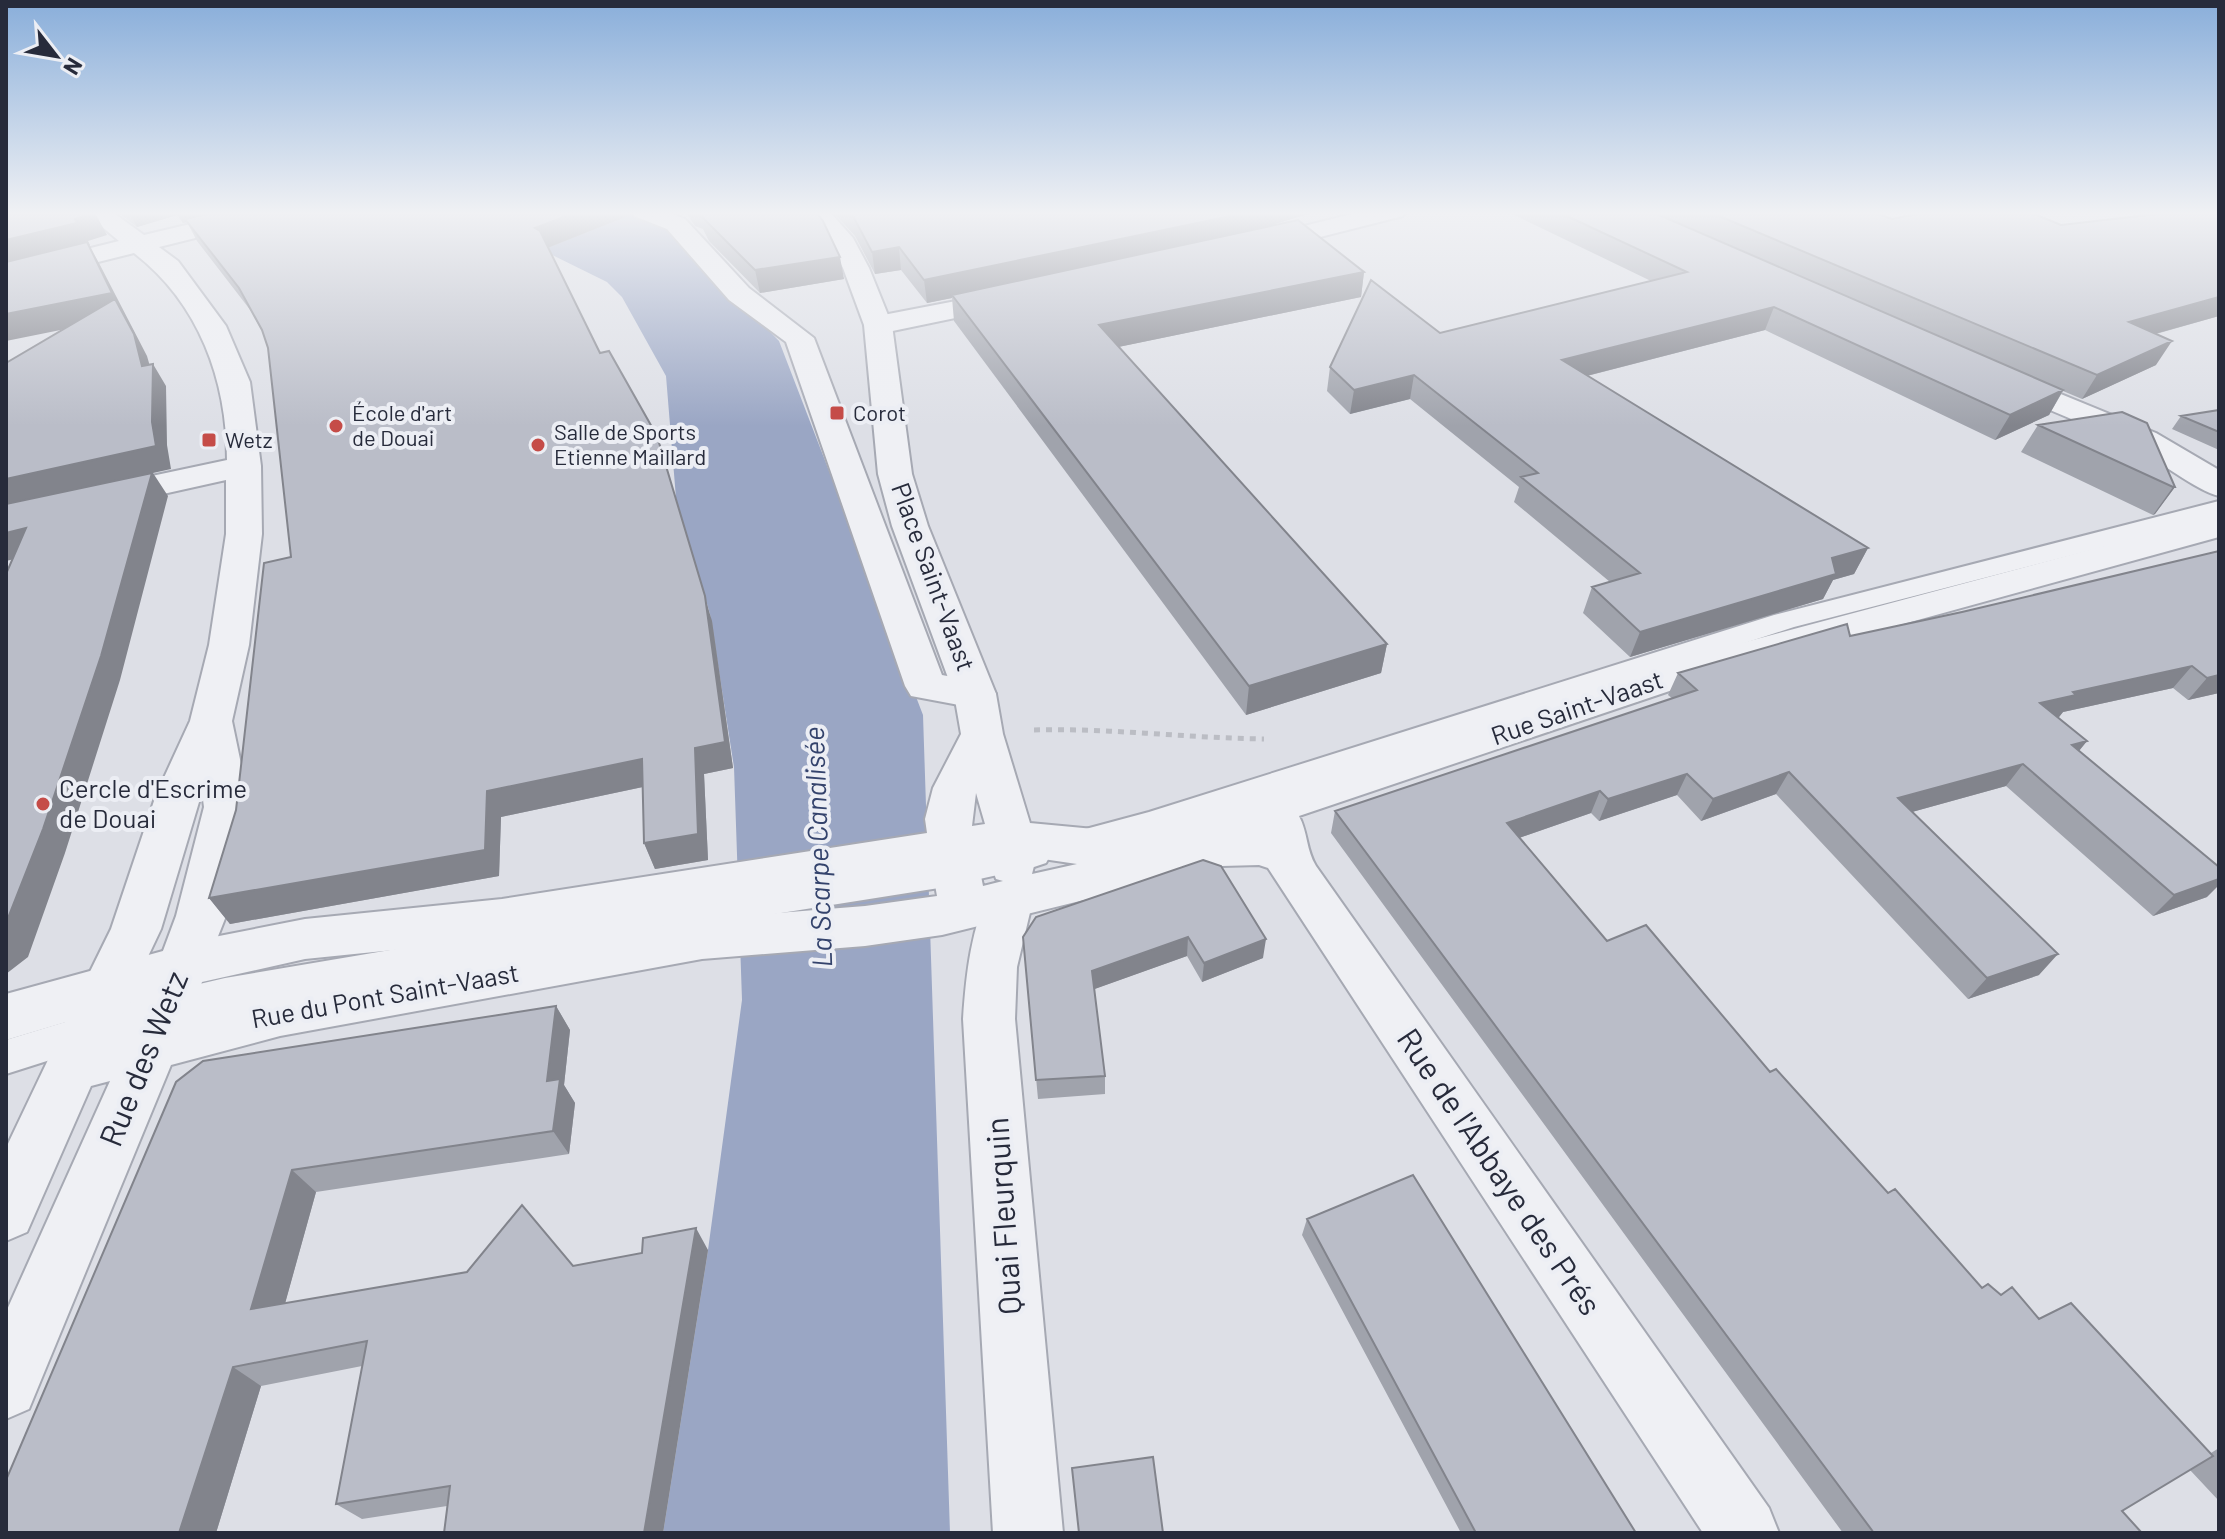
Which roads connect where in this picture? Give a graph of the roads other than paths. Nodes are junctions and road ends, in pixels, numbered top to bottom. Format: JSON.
{"nodes":[{"id":1,"x":181,"y":283,"type":"edge"},
{"id":2,"x":729,"y":283,"type":"edge"},
{"id":3,"x":863,"y":283,"type":"edge"},
{"id":4,"x":1044,"y":291,"type":"edge"},
{"id":5,"x":878,"y":325,"type":"junction"},
{"id":6,"x":1970,"y":365,"type":"edge"},
{"id":7,"x":244,"y":466,"type":"junction"},
{"id":8,"x":2219,"y":486,"type":"edge"},
{"id":9,"x":2219,"y":509,"type":"edge"},
{"id":10,"x":6,"y":518,"type":"edge"},
{"id":11,"x":2219,"y":526,"type":"edge"},
{"id":12,"x":993,"y":720,"type":"junction"},
{"id":13,"x":211,"y":721,"type":"junction"},
{"id":14,"x":1286,"y":829,"type":"junction"},
{"id":15,"x":1063,"y":847,"type":"junction"},
{"id":16,"x":969,"y":874,"type":"junction"},
{"id":17,"x":700,"y":913,"type":"junction"},
{"id":18,"x":168,"y":1006,"type":"junction"},
{"id":19,"x":6,"y":1017,"type":"edge"},
{"id":20,"x":89,"y":1029,"type":"junction"},
{"id":21,"x":6,"y":1057,"type":"edge"},
{"id":22,"x":6,"y":1212,"type":"edge"},
{"id":23,"x":6,"y":1386,"type":"edge"},
{"id":24,"x":1028,"y":1533,"type":"edge"},
{"id":25,"x":1744,"y":1533,"type":"edge"}],
"edges":[{"from":1,"to":7,"type":"street","name":"Rue des Wetz"},
{"from":2,"to":12,"type":"street"},
{"from":3,"to":5,"type":"street","name":"Place Saint-Vaast"},
{"from":4,"to":5,"type":"street"},
{"from":5,"to":12,"type":"street","name":"Place Saint-Vaast"},
{"from":6,"to":8,"type":"street"},
{"from":7,"to":10,"type":"street"},
{"from":7,"to":13,"type":"street","name":"Rue des Wetz"},
{"from":9,"to":15,"type":"lane"},
{"from":11,"to":14,"type":"street","name":"Rue Saint-Vaast"},
{"from":12,"to":16,"type":"street","name":"Place Saint-Vaast"},
{"from":12,"to":16,"type":"street"},
{"from":13,"to":18,"type":"street","name":"Rue des Wetz"},
{"from":13,"to":20,"type":"street","name":"Rue des Wetz"},
{"from":14,"to":15,"type":"street","name":"Rue Saint-Vaast"},
{"from":14,"to":16,"type":"street","name":"Rue Saint-Vaast"},
{"from":14,"to":25,"type":"street","name":"Rue de l'Abbaye des Prés"},
{"from":15,"to":16,"type":"street","name":"Rue Saint-Vaast"},
{"from":16,"to":17,"type":"street"},
{"from":16,"to":17,"type":"street"},
{"from":16,"to":24,"type":"street","name":"Quai Fleurquin"},
{"from":17,"to":18,"type":"street","name":"Rue du Pont Saint-Vaast"},
{"from":17,"to":18,"type":"street","name":"Rue du Pont Saint-Vaast"},
{"from":18,"to":20,"type":"street","name":"Rue du Pont Saint-Vaast"},
{"from":18,"to":20,"type":"street"},
{"from":18,"to":23,"type":"street","name":"Rue des Wetz"},
{"from":19,"to":20,"type":"street"},
{"from":20,"to":21,"type":"lane"},
{"from":20,"to":22,"type":"street","name":"Rue des Wetz"}]}
